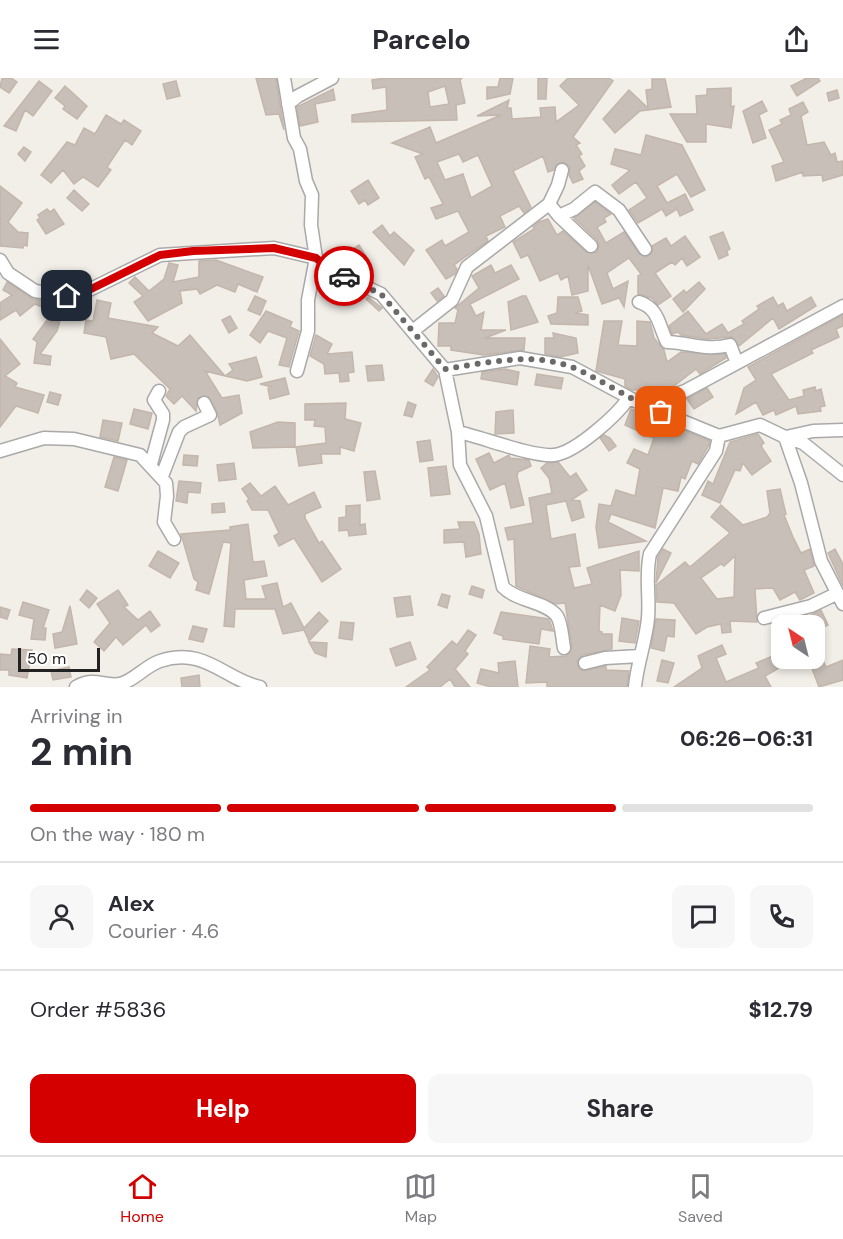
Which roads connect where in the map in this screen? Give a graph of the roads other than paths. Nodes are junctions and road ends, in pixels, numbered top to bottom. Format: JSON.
{"nodes":[{"id":1,"x":284,"y":78,"type":"edge"},
{"id":2,"x":332,"y":78,"type":"edge"},
{"id":3,"x":288,"y":104,"type":"junction"},
{"id":4,"x":562,"y":170,"type":"dead end"},
{"id":5,"x":549,"y":204,"type":"junction"},
{"id":6,"x":559,"y":216,"type":"junction"},
{"id":7,"x":591,"y":246,"type":"dead end"},
{"id":8,"x":645,"y":249,"type":"dead end"},
{"id":9,"x":316,"y":258,"type":"junction"},
{"id":10,"x":0,"y":260,"type":"edge"},
{"id":11,"x":4,"y":275,"type":"edge"},
{"id":12,"x":639,"y":302,"type":"dead end"},
{"id":13,"x":843,"y":306,"type":"edge"},
{"id":14,"x":414,"y":330,"type":"junction"},
{"id":15,"x":737,"y":363,"type":"junction"},
{"id":16,"x":445,"y":369,"type":"junction"},
{"id":17,"x":297,"y":371,"type":"dead end"},
{"id":18,"x":159,"y":391,"type":"dead end"},
{"id":19,"x":628,"y":399,"type":"junction"},
{"id":20,"x":204,"y":403,"type":"dead end"},
{"id":21,"x":643,"y":405,"type":"junction"},
{"id":22,"x":843,"y":430,"type":"edge"},
{"id":23,"x":458,"y":432,"type":"junction"},
{"id":24,"x":719,"y":436,"type":"junction"},
{"id":25,"x":785,"y":437,"type":"junction"},
{"id":26,"x":0,"y":451,"type":"edge"},
{"id":27,"x":151,"y":464,"type":"junction"},
{"id":28,"x":843,"y":475,"type":"edge"},
{"id":29,"x":162,"y":476,"type":"junction"},
{"id":30,"x":174,"y":539,"type":"dead end"},
{"id":31,"x":839,"y":599,"type":"edge"},
{"id":32,"x":764,"y":618,"type":"dead end"},
{"id":33,"x":564,"y":648,"type":"dead end"},
{"id":34,"x":640,"y":656,"type":"junction"},
{"id":35,"x":585,"y":663,"type":"dead end"},
{"id":36,"x":76,"y":687,"type":"edge"},
{"id":37,"x":260,"y":687,"type":"edge"},
{"id":38,"x":634,"y":687,"type":"edge"}],
"edges":[{"from":1,"to":3,"type":"street"},
{"from":2,"to":3,"type":"street"},
{"from":3,"to":9,"type":"street"},
{"from":4,"to":5,"type":"street"},
{"from":5,"to":6,"type":"street"},
{"from":5,"to":14,"type":"street"},
{"from":6,"to":7,"type":"street"},
{"from":6,"to":8,"type":"street"},
{"from":9,"to":11,"type":"street"},
{"from":9,"to":14,"type":"street"},
{"from":9,"to":17,"type":"street"},
{"from":10,"to":11,"type":"street"},
{"from":12,"to":15,"type":"street"},
{"from":13,"to":15,"type":"street"},
{"from":14,"to":16,"type":"street"},
{"from":15,"to":21,"type":"street"},
{"from":16,"to":19,"type":"street"},
{"from":16,"to":23,"type":"street"},
{"from":18,"to":27,"type":"street"},
{"from":19,"to":21,"type":"street"},
{"from":19,"to":23,"type":"street"},
{"from":20,"to":29,"type":"street"},
{"from":21,"to":24,"type":"street"},
{"from":22,"to":25,"type":"street"},
{"from":23,"to":33,"type":"street"},
{"from":24,"to":25,"type":"street"},
{"from":24,"to":34,"type":"street"},
{"from":25,"to":28,"type":"street"},
{"from":25,"to":31,"type":"street"},
{"from":26,"to":27,"type":"street"},
{"from":27,"to":29,"type":"street"},
{"from":29,"to":30,"type":"street"},
{"from":31,"to":32,"type":"street"},
{"from":34,"to":35,"type":"street"},
{"from":34,"to":38,"type":"street"},
{"from":36,"to":37,"type":"street"}]}
